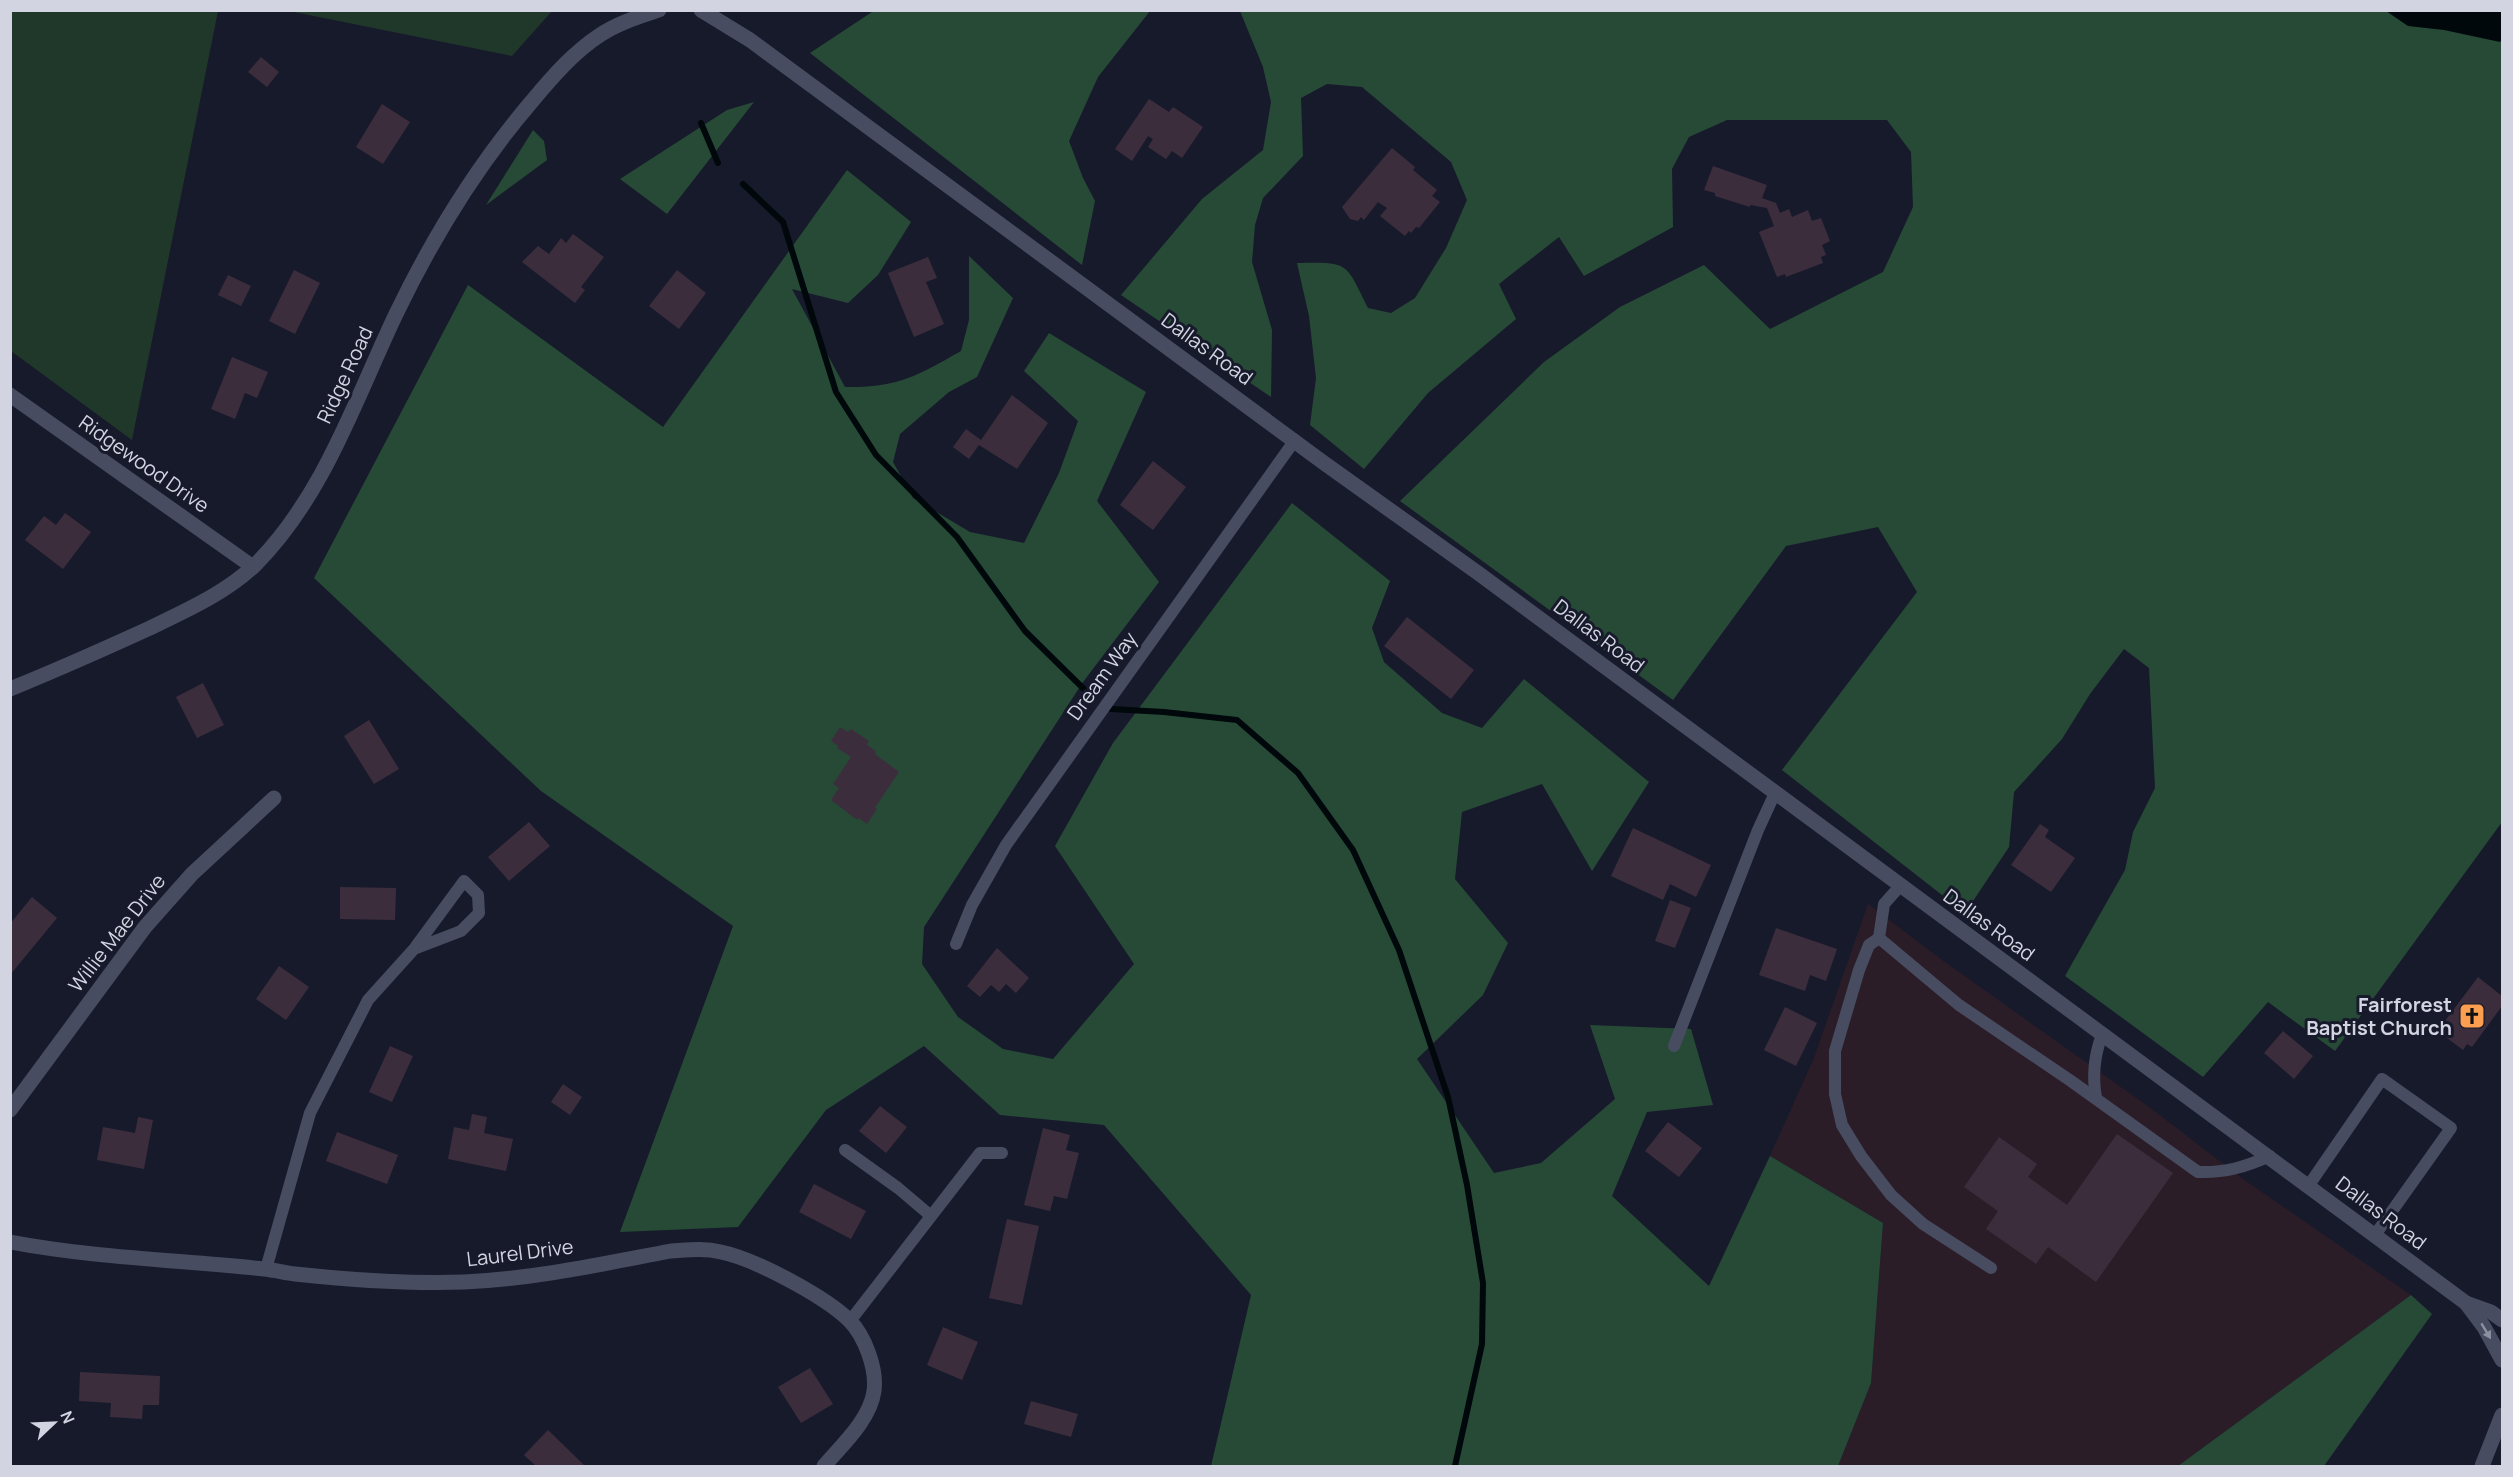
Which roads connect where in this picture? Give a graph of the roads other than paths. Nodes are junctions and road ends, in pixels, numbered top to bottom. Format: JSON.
{"nodes":[{"id":1,"x":659,"y":10,"type":"edge"},
{"id":2,"x":701,"y":10,"type":"edge"},
{"id":3,"x":10,"y":395,"type":"edge"},
{"id":4,"x":1295,"y":440,"type":"junction"},
{"id":5,"x":253,"y":567,"type":"junction"},
{"id":6,"x":10,"y":689,"type":"edge"},
{"id":7,"x":1775,"y":793,"type":"junction"},
{"id":8,"x":274,"y":798,"type":"dead end"},
{"id":9,"x":1900,"y":885,"type":"junction"},
{"id":10,"x":1879,"y":938,"type":"junction"},
{"id":11,"x":956,"y":944,"type":"dead end"},
{"id":12,"x":414,"y":950,"type":"junction"},
{"id":13,"x":2102,"y":1035,"type":"junction"},
{"id":14,"x":1674,"y":1046,"type":"dead end"},
{"id":15,"x":2096,"y":1098,"type":"junction"},
{"id":16,"x":10,"y":1110,"type":"edge"},
{"id":17,"x":845,"y":1150,"type":"dead end"},
{"id":18,"x":1002,"y":1153,"type":"dead end"},
{"id":19,"x":2270,"y":1156,"type":"junction"},
{"id":20,"x":2309,"y":1185,"type":"junction"},
{"id":21,"x":931,"y":1216,"type":"junction"},
{"id":22,"x":2375,"y":1234,"type":"junction"},
{"id":23,"x":10,"y":1242,"type":"edge"},
{"id":24,"x":266,"y":1269,"type":"junction"},
{"id":25,"x":1991,"y":1269,"type":"dead end"},
{"id":26,"x":2466,"y":1303,"type":"junction"},
{"id":27,"x":2502,"y":1320,"type":"edge"},
{"id":28,"x":850,"y":1321,"type":"junction"},
{"id":29,"x":2502,"y":1360,"type":"edge"},
{"id":30,"x":2502,"y":1415,"type":"edge"},
{"id":31,"x":2502,"y":1451,"type":"edge"},
{"id":32,"x":2484,"y":1464,"type":"edge"},
{"id":33,"x":824,"y":1467,"type":"edge"}],
"edges":[{"from":1,"to":5,"type":"street","name":"Ridge Road"},
{"from":2,"to":4,"type":"street","name":"Dallas Road"},
{"from":3,"to":5,"type":"street","name":"Ridgewood Drive"},
{"from":4,"to":7,"type":"street","name":"Dallas Road"},
{"from":4,"to":11,"type":"lane","name":"Dream Way"},
{"from":5,"to":6,"type":"street","name":"Ridge Road"},
{"from":7,"to":9,"type":"street","name":"Dallas Road"},
{"from":7,"to":14,"type":"lane"},
{"from":8,"to":16,"type":"street","name":"Willie Mae Drive"},
{"from":9,"to":10,"type":"lane"},
{"from":9,"to":13,"type":"street","name":"Dallas Road"},
{"from":10,"to":15,"type":"lane"},
{"from":10,"to":25,"type":"lane"},
{"from":12,"to":12,"type":"lane"},
{"from":12,"to":24,"type":"lane"},
{"from":13,"to":15,"type":"lane"},
{"from":13,"to":19,"type":"street","name":"Dallas Road"},
{"from":15,"to":19,"type":"lane"},
{"from":17,"to":21,"type":"lane"},
{"from":18,"to":21,"type":"lane"},
{"from":19,"to":20,"type":"street","name":"Dallas Road"},
{"from":20,"to":22,"type":"street","name":"Dallas Road"},
{"from":20,"to":22,"type":"lane"},
{"from":21,"to":28,"type":"lane"},
{"from":22,"to":26,"type":"street","name":"Dallas Road"},
{"from":23,"to":24,"type":"street","name":"Laurel Drive"},
{"from":24,"to":28,"type":"street","name":"Laurel Drive"},
{"from":26,"to":27,"type":"street","name":"Dallas Road"},
{"from":26,"to":29,"type":"street","name":"Dallas Road","one_way":true},
{"from":28,"to":33,"type":"street","name":"Laurel Drive"},
{"from":30,"to":32,"type":"street"},
{"from":31,"to":32,"type":"street"}]}
